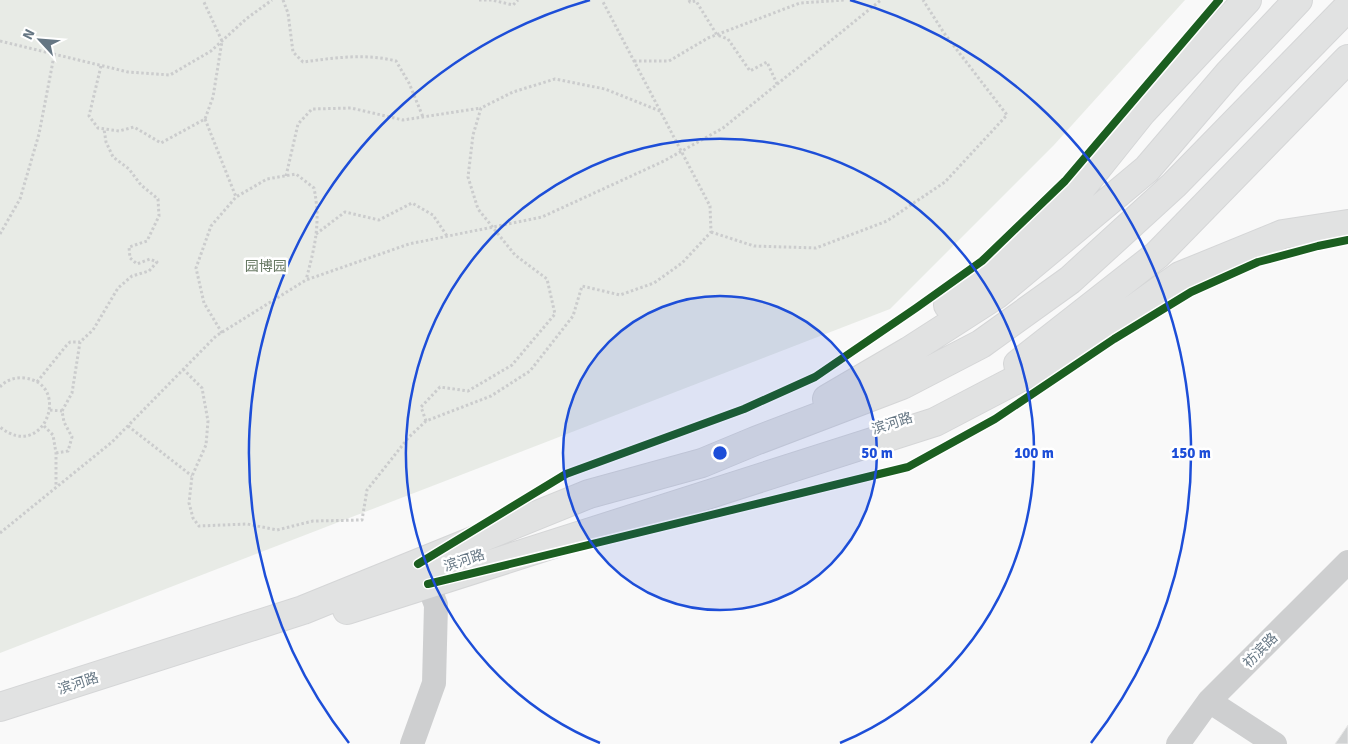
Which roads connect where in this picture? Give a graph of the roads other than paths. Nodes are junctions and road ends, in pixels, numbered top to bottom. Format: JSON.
{"nodes":[{"id":1,"x":1247,"y":0,"type":"edge"},
{"id":2,"x":1298,"y":0,"type":"edge"},
{"id":3,"x":1348,"y":7,"type":"edge"},
{"id":4,"x":1348,"y":59,"type":"edge"},
{"id":5,"x":1348,"y":224,"type":"edge"},
{"id":6,"x":935,"y":422,"type":"junction"},
{"id":7,"x":755,"y":441,"type":"junction"},
{"id":8,"x":1348,"y":562,"type":"edge"},
{"id":9,"x":428,"y":584,"type":"junction"},
{"id":10,"x":1209,"y":701,"type":"junction"},
{"id":11,"x":0,"y":707,"type":"edge"},
{"id":12,"x":0,"y":721,"type":"edge"},
{"id":13,"x":412,"y":744,"type":"edge"},
{"id":14,"x":1178,"y":744,"type":"edge"},
{"id":15,"x":1275,"y":744,"type":"edge"}],
"edges":[{"from":1,"to":7,"type":"main road"},
{"from":2,"to":7,"type":"main road"},
{"from":3,"to":7,"type":"main road"},
{"from":4,"to":6,"type":"main road"},
{"from":5,"to":6,"type":"main road"},
{"from":6,"to":9,"type":"main road","name":"滨河路"},
{"from":7,"to":11,"type":"main road","name":"滨河路"},
{"from":8,"to":10,"type":"street","name":"祊滨路"},
{"from":9,"to":12,"type":"main road","name":"滨河路"},
{"from":9,"to":13,"type":"street"},
{"from":10,"to":14,"type":"street","name":"祊滨路"},
{"from":10,"to":15,"type":"street"}]}
